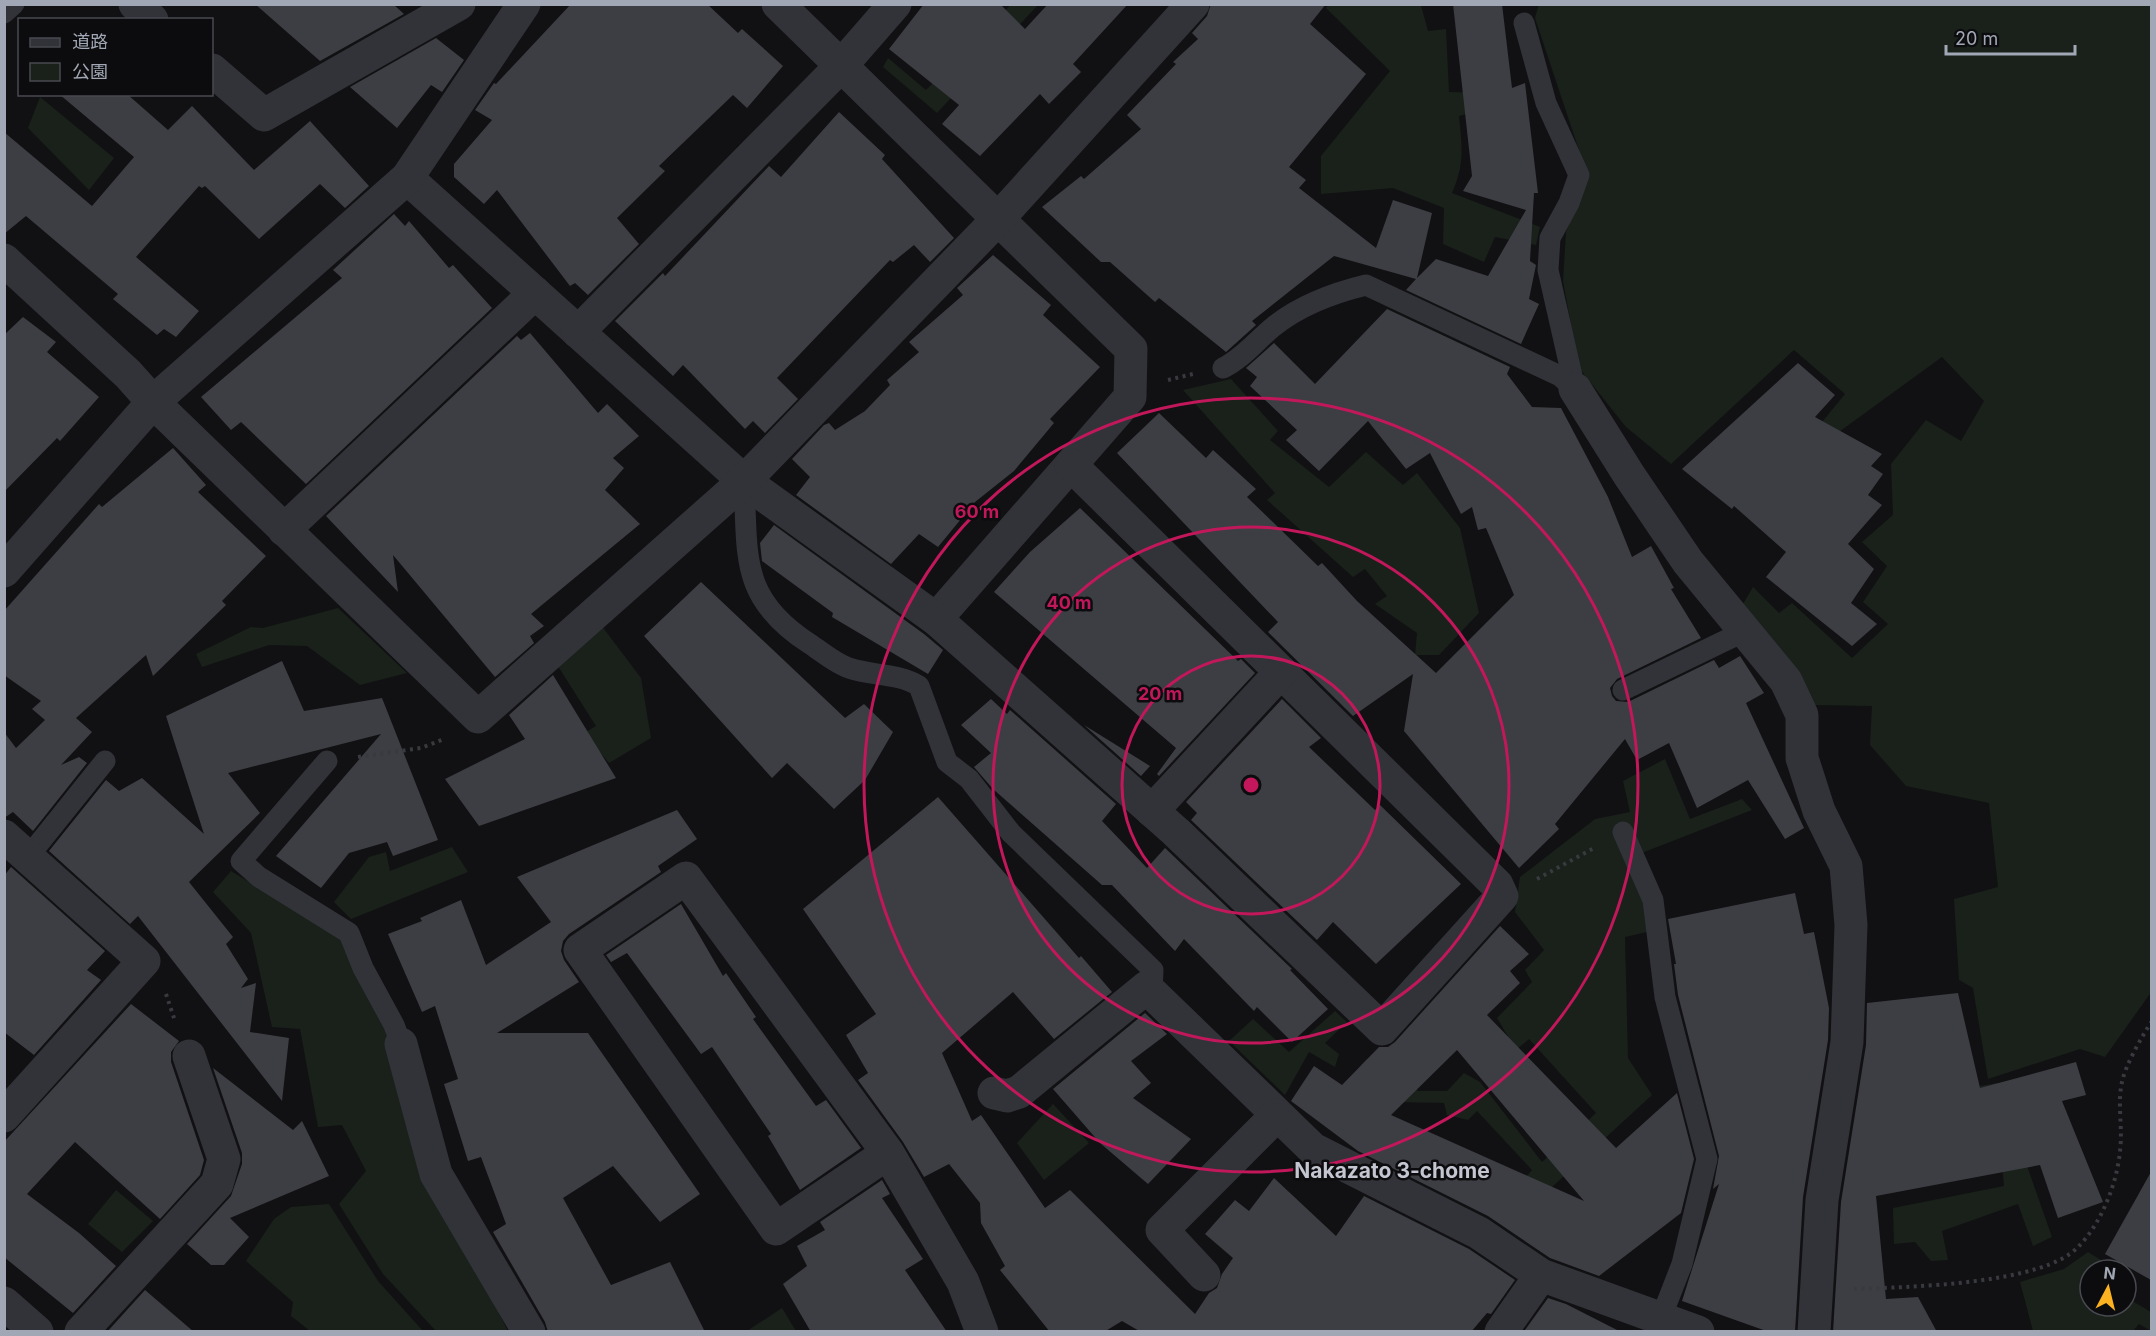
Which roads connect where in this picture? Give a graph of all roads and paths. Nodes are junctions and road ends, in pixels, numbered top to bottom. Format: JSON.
{"nodes":[{"id":1,"x":14,"y":4,"type":"edge"},
{"id":2,"x":135,"y":4,"type":"edge"},
{"id":3,"x":459,"y":4,"type":"edge"},
{"id":4,"x":777,"y":4,"type":"edge"},
{"id":5,"x":895,"y":4,"type":"edge"},
{"id":6,"x":1193,"y":4,"type":"edge"},
{"id":7,"x":510,"y":9,"type":"edge"},
{"id":8,"x":4,"y":13,"type":"edge"},
{"id":9,"x":150,"y":18,"type":"edge"},
{"id":10,"x":1524,"y":23,"type":"dead end"},
{"id":11,"x":841,"y":66,"type":"junction"},
{"id":12,"x":213,"y":71,"type":"edge"},
{"id":13,"x":407,"y":178,"type":"junction"},
{"id":14,"x":998,"y":219,"type":"junction"},
{"id":15,"x":9,"y":274,"type":"edge"},
{"id":16,"x":535,"y":293,"type":"junction"},
{"id":17,"x":578,"y":332,"type":"junction"},
{"id":18,"x":1223,"y":368,"type":"joint"},
{"id":19,"x":1141,"y":384,"type":"junction"},
{"id":20,"x":1575,"y":389,"type":"junction"},
{"id":21,"x":153,"y":402,"type":"junction"},
{"id":22,"x":1071,"y":465,"type":"junction"},
{"id":23,"x":744,"y":482,"type":"junction"},
{"id":24,"x":284,"y":530,"type":"junction"},
{"id":25,"x":4,"y":571,"type":"edge"},
{"id":26,"x":936,"y":619,"type":"junction"},
{"id":27,"x":1743,"y":632,"type":"junction"},
{"id":28,"x":1281,"y":672,"type":"junction"},
{"id":29,"x":1623,"y":690,"type":"dead end"},
{"id":30,"x":478,"y":717,"type":"junction"},
{"id":31,"x":105,"y":761,"type":"dead end"},
{"id":32,"x":327,"y":761,"type":"joint"},
{"id":33,"x":1152,"y":811,"type":"junction"},
{"id":34,"x":1623,"y":832,"type":"joint"},
{"id":35,"x":12,"y":846,"type":"edge"},
{"id":36,"x":1533,"y":882,"type":"dead end"},
{"id":37,"x":144,"y":961,"type":"junction"},
{"id":38,"x":1149,"y":990,"type":"junction"},
{"id":39,"x":2151,"y":1021,"type":"edge"},
{"id":40,"x":401,"y":1044,"type":"joint"},
{"id":41,"x":189,"y":1056,"type":"joint"},
{"id":42,"x":994,"y":1094,"type":"dead end"},
{"id":43,"x":1277,"y":1114,"type":"junction"},
{"id":44,"x":4,"y":1116,"type":"edge"},
{"id":45,"x":888,"y":1153,"type":"junction"},
{"id":46,"x":1204,"y":1275,"type":"dead end"},
{"id":47,"x":1541,"y":1275,"type":"junction"},
{"id":48,"x":1817,"y":1290,"type":"junction"},
{"id":49,"x":4,"y":1303,"type":"edge"},
{"id":50,"x":1661,"y":1318,"type":"junction"},
{"id":51,"x":37,"y":1332,"type":"edge"},
{"id":52,"x":81,"y":1332,"type":"edge"},
{"id":53,"x":529,"y":1332,"type":"edge"},
{"id":54,"x":982,"y":1332,"type":"edge"},
{"id":55,"x":1500,"y":1332,"type":"edge"},
{"id":56,"x":1698,"y":1332,"type":"edge"},
{"id":57,"x":1814,"y":1332,"type":"edge"}],
"edges":[{"from":1,"to":8,"type":"lane"},
{"from":2,"to":9,"type":"street"},
{"from":3,"to":12,"type":"street"},
{"from":4,"to":11,"type":"street"},
{"from":5,"to":11,"type":"street"},
{"from":6,"to":14,"type":"street"},
{"from":7,"to":13,"type":"street"},
{"from":10,"to":20,"type":"lane"},
{"from":11,"to":14,"type":"street"},
{"from":11,"to":17,"type":"street"},
{"from":13,"to":16,"type":"street"},
{"from":13,"to":21,"type":"street"},
{"from":14,"to":19,"type":"street"},
{"from":14,"to":23,"type":"street"},
{"from":15,"to":21,"type":"street"},
{"from":16,"to":17,"type":"street"},
{"from":16,"to":24,"type":"street"},
{"from":17,"to":23,"type":"street"},
{"from":18,"to":19,"type":"path"},
{"from":18,"to":20,"type":"lane"},
{"from":19,"to":22,"type":"street"},
{"from":20,"to":27,"type":"street"},
{"from":21,"to":24,"type":"street"},
{"from":21,"to":25,"type":"street"},
{"from":22,"to":26,"type":"street"},
{"from":22,"to":28,"type":"street"},
{"from":23,"to":26,"type":"street"},
{"from":23,"to":30,"type":"street"},
{"from":23,"to":38,"type":"lane"},
{"from":24,"to":30,"type":"street"},
{"from":26,"to":33,"type":"street"},
{"from":27,"to":29,"type":"lane"},
{"from":27,"to":48,"type":"street"},
{"from":28,"to":33,"type":"street"},
{"from":28,"to":33,"type":"street"},
{"from":30,"to":32,"type":"path"},
{"from":31,"to":35,"type":"lane"},
{"from":32,"to":40,"type":"lane"},
{"from":34,"to":36,"type":"path"},
{"from":34,"to":50,"type":"lane"},
{"from":35,"to":37,"type":"street"},
{"from":37,"to":41,"type":"path"},
{"from":37,"to":44,"type":"street"},
{"from":38,"to":42,"type":"street"},
{"from":38,"to":43,"type":"street"},
{"from":39,"to":48,"type":"path"},
{"from":40,"to":53,"type":"street"},
{"from":41,"to":52,"type":"street"},
{"from":43,"to":46,"type":"street"},
{"from":43,"to":47,"type":"street"},
{"from":45,"to":45,"type":"street"},
{"from":45,"to":54,"type":"street"},
{"from":47,"to":50,"type":"street"},
{"from":47,"to":55,"type":"street"},
{"from":48,"to":57,"type":"street"},
{"from":49,"to":51,"type":"street"},
{"from":50,"to":56,"type":"street"}]}
